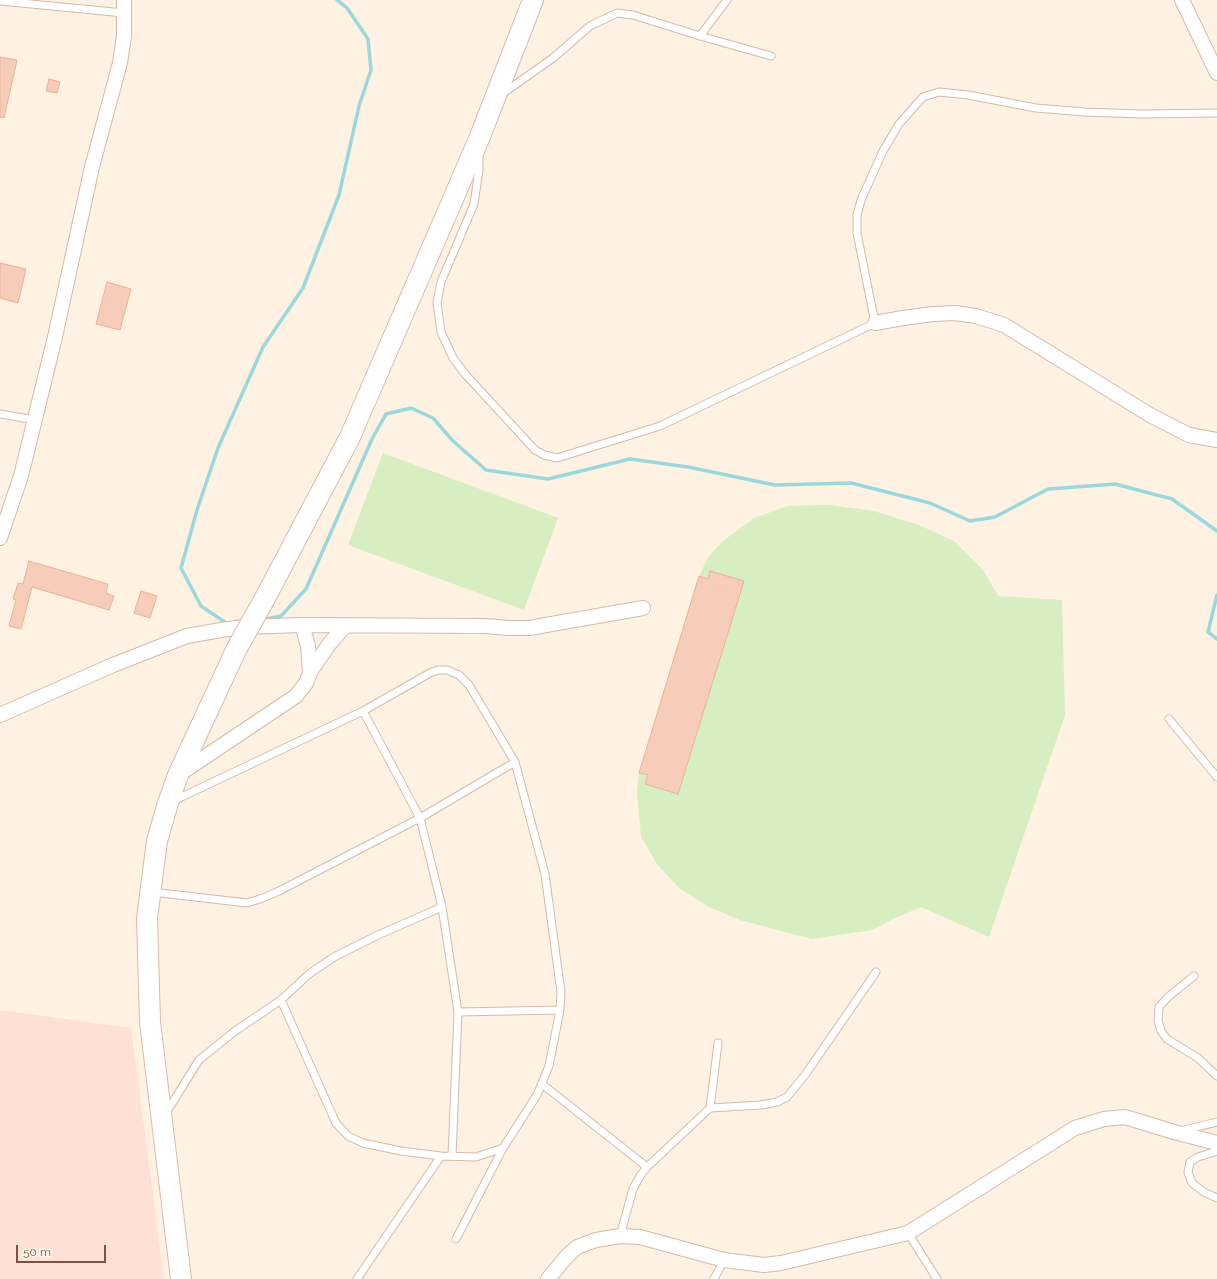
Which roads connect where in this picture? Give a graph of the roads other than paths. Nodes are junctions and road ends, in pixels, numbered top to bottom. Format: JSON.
{"nodes":[{"id":1,"x":533,"y":0,"type":"edge"},
{"id":2,"x":727,"y":0,"type":"edge"},
{"id":3,"x":1182,"y":0,"type":"edge"},
{"id":4,"x":0,"y":1,"type":"edge"},
{"id":5,"x":124,"y":6,"type":"edge"},
{"id":6,"x":700,"y":36,"type":"junction"},
{"id":7,"x":771,"y":56,"type":"dead end"},
{"id":8,"x":1217,"y":72,"type":"edge"},
{"id":9,"x":494,"y":100,"type":"junction"},
{"id":10,"x":1217,"y":112,"type":"edge"},
{"id":11,"x":479,"y":139,"type":"junction"},
{"id":12,"x":875,"y":323,"type":"junction"},
{"id":13,"x":0,"y":414,"type":"edge"},
{"id":14,"x":35,"y":420,"type":"junction"},
{"id":15,"x":1217,"y":440,"type":"edge"},
{"id":16,"x":0,"y":538,"type":"edge"},
{"id":17,"x":643,"y":608,"type":"dead end"},
{"id":18,"x":302,"y":625,"type":"junction"},
{"id":19,"x":346,"y":625,"type":"junction"},
{"id":20,"x":310,"y":673,"type":"junction"},
{"id":21,"x":363,"y":710,"type":"junction"},
{"id":22,"x":0,"y":715,"type":"edge"},
{"id":23,"x":1169,"y":719,"type":"dead end"},
{"id":24,"x":515,"y":762,"type":"junction"},
{"id":25,"x":178,"y":775,"type":"junction"},
{"id":26,"x":1217,"y":777,"type":"edge"},
{"id":27,"x":168,"y":803,"type":"junction"},
{"id":28,"x":420,"y":818,"type":"junction"},
{"id":29,"x":150,"y":892,"type":"junction"},
{"id":30,"x":442,"y":907,"type":"junction"},
{"id":31,"x":876,"y":972,"type":"dead end"},
{"id":32,"x":1194,"y":976,"type":"dead end"},
{"id":33,"x":281,"y":1000,"type":"junction"},
{"id":34,"x":560,"y":1010,"type":"junction"},
{"id":35,"x":458,"y":1012,"type":"junction"},
{"id":36,"x":718,"y":1043,"type":"dead end"},
{"id":37,"x":1217,"y":1076,"type":"edge"},
{"id":38,"x":542,"y":1084,"type":"junction"},
{"id":39,"x":710,"y":1108,"type":"junction"},
{"id":40,"x":161,"y":1120,"type":"junction"},
{"id":41,"x":1217,"y":1122,"type":"edge"},
{"id":42,"x":1174,"y":1132,"type":"junction"},
{"id":43,"x":1217,"y":1143,"type":"edge"},
{"id":44,"x":503,"y":1148,"type":"junction"},
{"id":45,"x":1217,"y":1151,"type":"edge"},
{"id":46,"x":441,"y":1156,"type":"junction"},
{"id":47,"x":452,"y":1156,"type":"junction"},
{"id":48,"x":647,"y":1168,"type":"junction"},
{"id":49,"x":1217,"y":1198,"type":"edge"},
{"id":50,"x":908,"y":1233,"type":"junction"},
{"id":51,"x":620,"y":1236,"type":"junction"},
{"id":52,"x":456,"y":1238,"type":"dead end"},
{"id":53,"x":724,"y":1260,"type":"junction"},
{"id":54,"x":181,"y":1279,"type":"edge"},
{"id":55,"x":357,"y":1279,"type":"edge"},
{"id":56,"x":548,"y":1279,"type":"edge"},
{"id":57,"x":714,"y":1279,"type":"edge"},
{"id":58,"x":937,"y":1279,"type":"edge"}],
"edges":[{"from":1,"to":9,"type":"street"},
{"from":2,"to":6,"type":"lane"},
{"from":3,"to":8,"type":"street"},
{"from":4,"to":5,"type":"lane"},
{"from":5,"to":14,"type":"street"},
{"from":6,"to":7,"type":"lane"},
{"from":6,"to":9,"type":"lane"},
{"from":9,"to":11,"type":"street"},
{"from":10,"to":12,"type":"lane"},
{"from":11,"to":12,"type":"lane"},
{"from":11,"to":25,"type":"street","bridge":true},
{"from":12,"to":15,"type":"street"},
{"from":13,"to":14,"type":"lane"},
{"from":14,"to":16,"type":"street"},
{"from":17,"to":19,"type":"street"},
{"from":18,"to":19,"type":"street"},
{"from":18,"to":20,"type":"street"},
{"from":18,"to":22,"type":"street"},
{"from":19,"to":20,"type":"street"},
{"from":20,"to":25,"type":"street"},
{"from":21,"to":24,"type":"lane"},
{"from":21,"to":27,"type":"lane"},
{"from":21,"to":28,"type":"lane"},
{"from":23,"to":26,"type":"lane"},
{"from":24,"to":28,"type":"lane"},
{"from":24,"to":34,"type":"lane"},
{"from":25,"to":27,"type":"street"},
{"from":27,"to":29,"type":"street"},
{"from":28,"to":29,"type":"lane"},
{"from":28,"to":30,"type":"lane"},
{"from":29,"to":40,"type":"street"},
{"from":30,"to":33,"type":"lane"},
{"from":30,"to":35,"type":"lane"},
{"from":31,"to":39,"type":"lane"},
{"from":32,"to":37,"type":"lane"},
{"from":33,"to":40,"type":"lane"},
{"from":33,"to":46,"type":"lane"},
{"from":34,"to":35,"type":"lane"},
{"from":34,"to":38,"type":"lane"},
{"from":35,"to":47,"type":"lane"},
{"from":36,"to":39,"type":"lane"},
{"from":38,"to":44,"type":"lane"},
{"from":38,"to":48,"type":"lane"},
{"from":39,"to":48,"type":"lane"},
{"from":40,"to":54,"type":"street"},
{"from":41,"to":42,"type":"lane"},
{"from":42,"to":43,"type":"street"},
{"from":42,"to":50,"type":"street"},
{"from":44,"to":47,"type":"lane"},
{"from":44,"to":52,"type":"lane"},
{"from":45,"to":49,"type":"lane"},
{"from":46,"to":47,"type":"lane"},
{"from":46,"to":55,"type":"lane"},
{"from":48,"to":51,"type":"lane"},
{"from":50,"to":53,"type":"street"},
{"from":50,"to":58,"type":"lane"},
{"from":51,"to":53,"type":"street"},
{"from":51,"to":56,"type":"street"},
{"from":53,"to":57,"type":"lane"}]}
